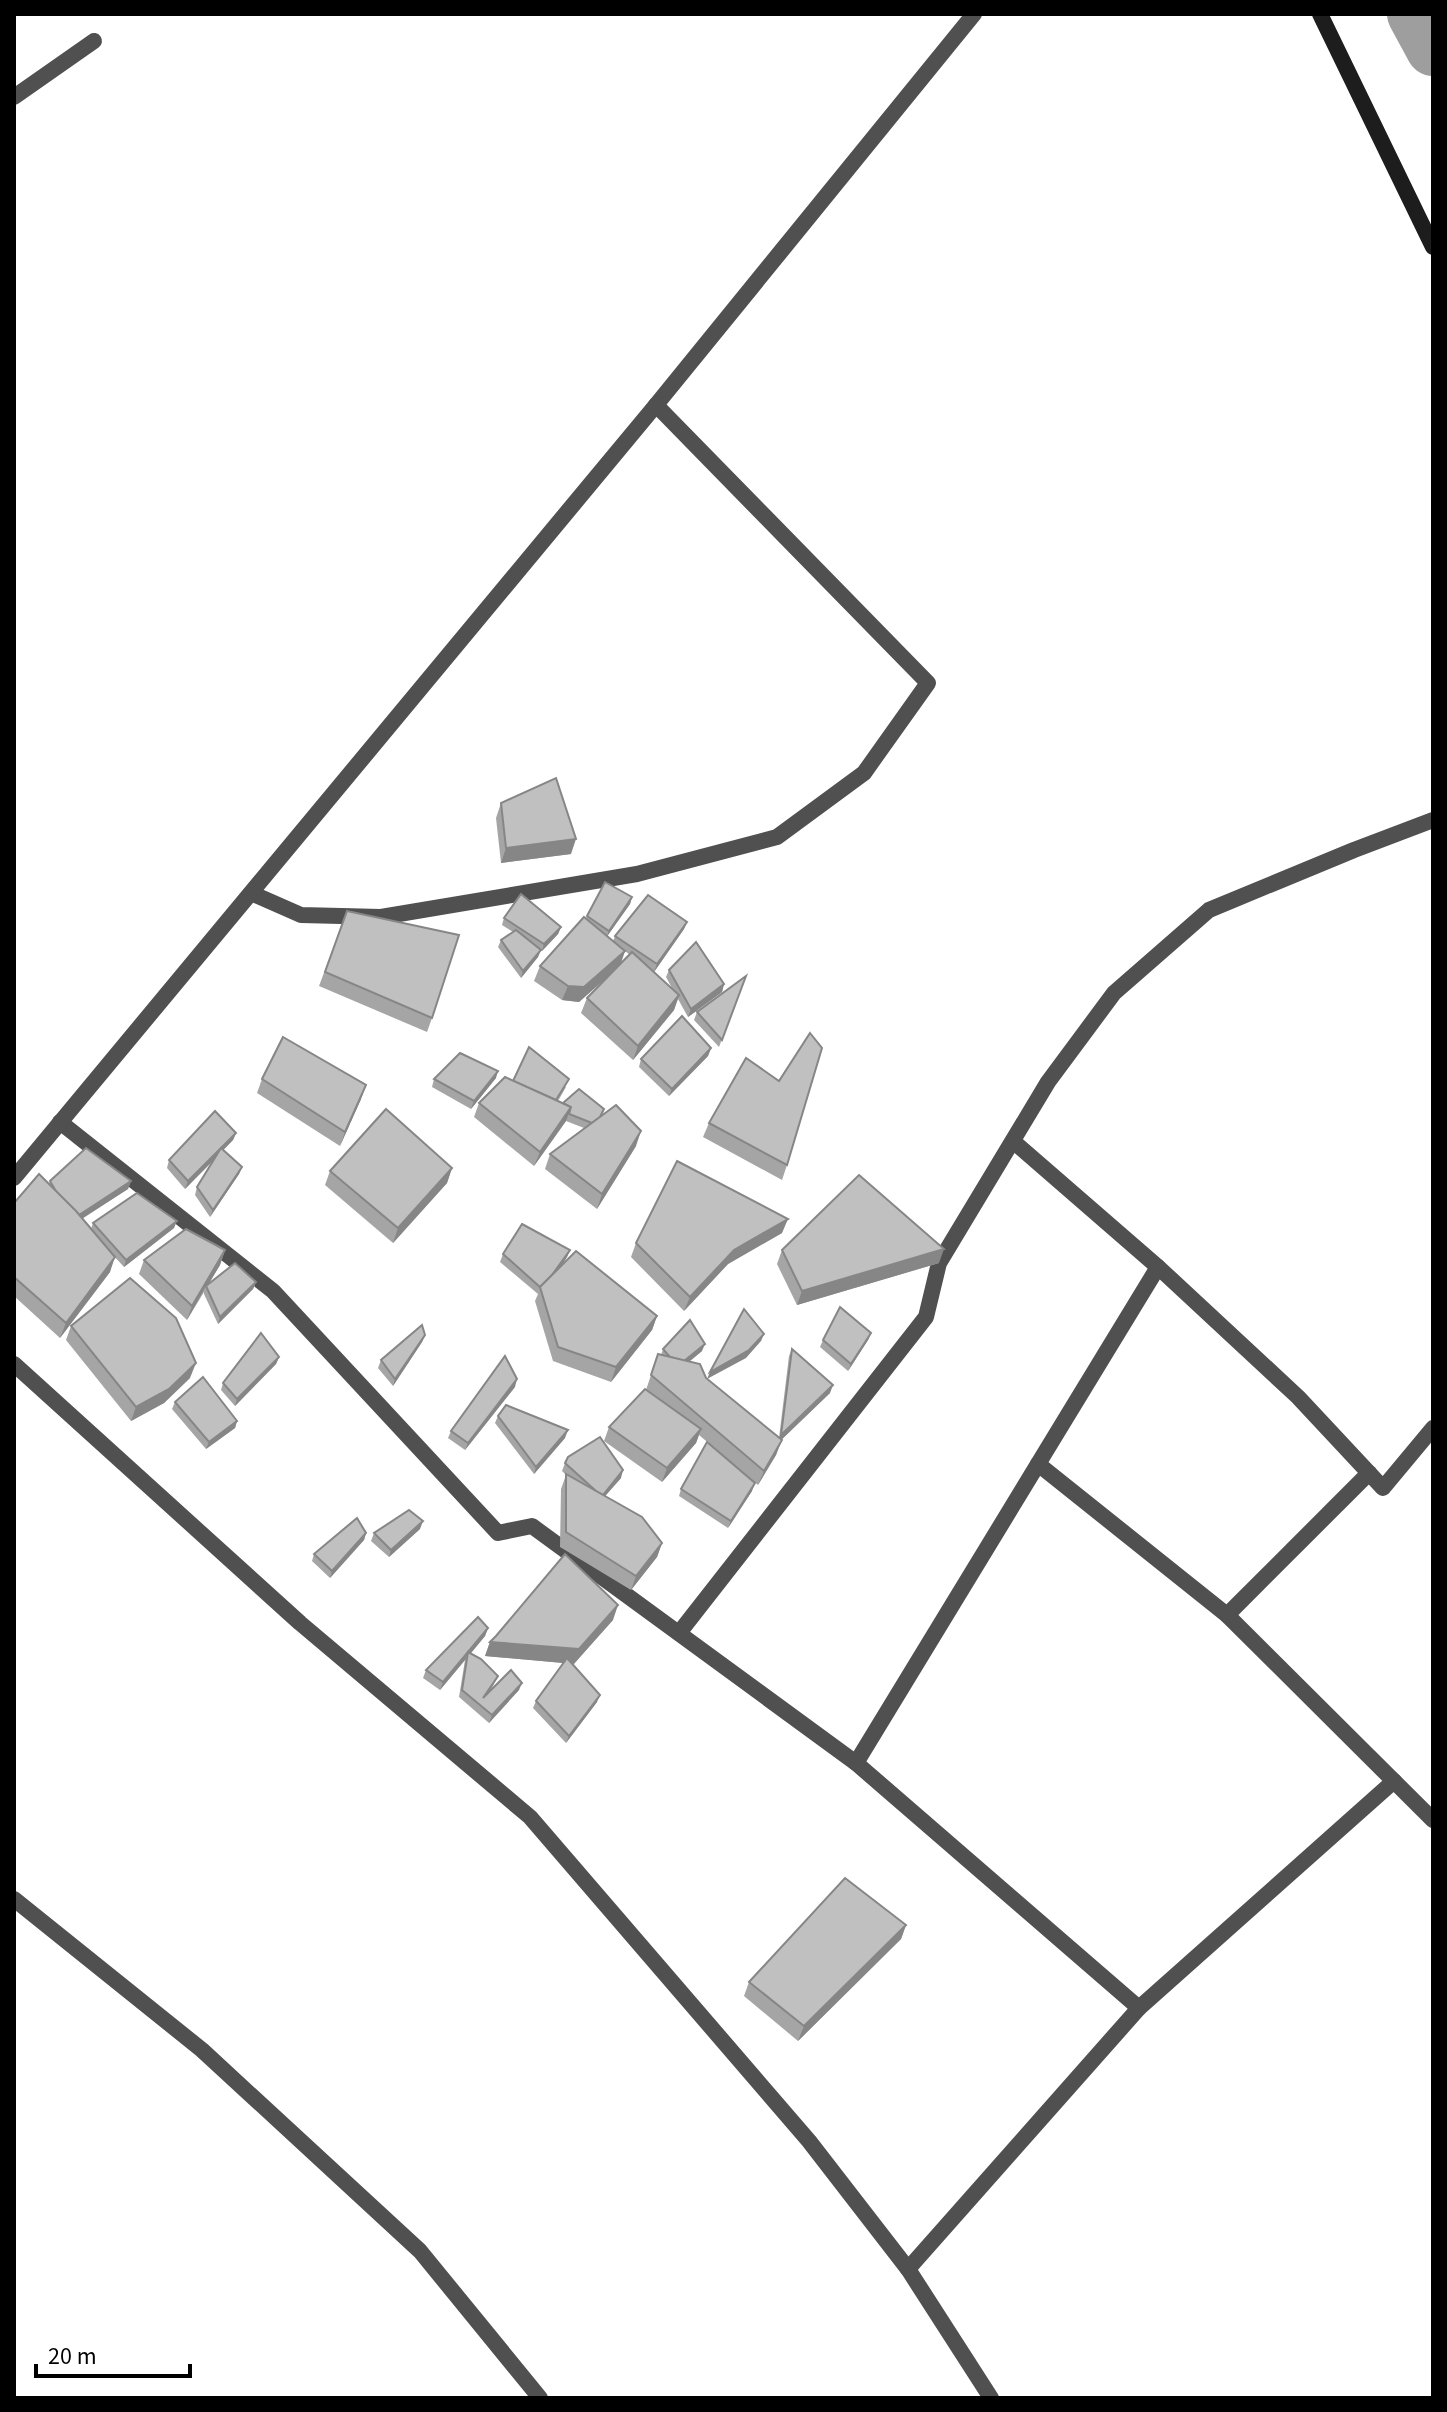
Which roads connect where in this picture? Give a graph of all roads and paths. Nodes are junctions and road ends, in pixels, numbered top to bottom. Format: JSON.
{"nodes":[{"id":1,"x":974,"y":14,"type":"edge"},
{"id":2,"x":1320,"y":14,"type":"edge"},
{"id":3,"x":94,"y":41,"type":"dead end"},
{"id":4,"x":14,"y":97,"type":"edge"},
{"id":5,"x":1433,"y":247,"type":"edge"},
{"id":6,"x":656,"y":405,"type":"junction"},
{"id":7,"x":1433,"y":820,"type":"edge"},
{"id":8,"x":251,"y":893,"type":"junction"},
{"id":9,"x":60,"y":1122,"type":"junction"},
{"id":10,"x":1014,"y":1142,"type":"junction"},
{"id":11,"x":14,"y":1178,"type":"edge"},
{"id":12,"x":1158,"y":1267,"type":"junction"},
{"id":13,"x":14,"y":1364,"type":"edge"},
{"id":14,"x":1433,"y":1428,"type":"edge"},
{"id":15,"x":1038,"y":1464,"type":"junction"},
{"id":16,"x":1369,"y":1473,"type":"junction"},
{"id":17,"x":1227,"y":1615,"type":"junction"},
{"id":18,"x":679,"y":1633,"type":"junction"},
{"id":19,"x":856,"y":1763,"type":"junction"},
{"id":20,"x":1394,"y":1781,"type":"junction"},
{"id":21,"x":1433,"y":1820,"type":"edge"},
{"id":22,"x":14,"y":1899,"type":"edge"},
{"id":23,"x":1139,"y":2008,"type":"junction"},
{"id":24,"x":908,"y":2269,"type":"junction"},
{"id":25,"x":540,"y":2398,"type":"edge"},
{"id":26,"x":991,"y":2398,"type":"edge"}],
"edges":[{"from":1,"to":6,"type":"street"},
{"from":2,"to":5,"type":"street"},
{"from":3,"to":4,"type":"street"},
{"from":6,"to":8,"type":"street"},
{"from":6,"to":8,"type":"street"},
{"from":7,"to":10,"type":"street"},
{"from":8,"to":9,"type":"street"},
{"from":9,"to":11,"type":"street"},
{"from":9,"to":18,"type":"street"},
{"from":10,"to":12,"type":"street"},
{"from":10,"to":18,"type":"street"},
{"from":12,"to":15,"type":"street"},
{"from":12,"to":16,"type":"street"},
{"from":13,"to":24,"type":"street"},
{"from":14,"to":16,"type":"street"},
{"from":15,"to":17,"type":"street"},
{"from":15,"to":19,"type":"street"},
{"from":16,"to":17,"type":"street"},
{"from":17,"to":20,"type":"street"},
{"from":18,"to":19,"type":"street"},
{"from":19,"to":23,"type":"street"},
{"from":20,"to":21,"type":"street"},
{"from":20,"to":23,"type":"street"},
{"from":22,"to":25,"type":"street"},
{"from":23,"to":24,"type":"street"},
{"from":24,"to":26,"type":"street"}]}
